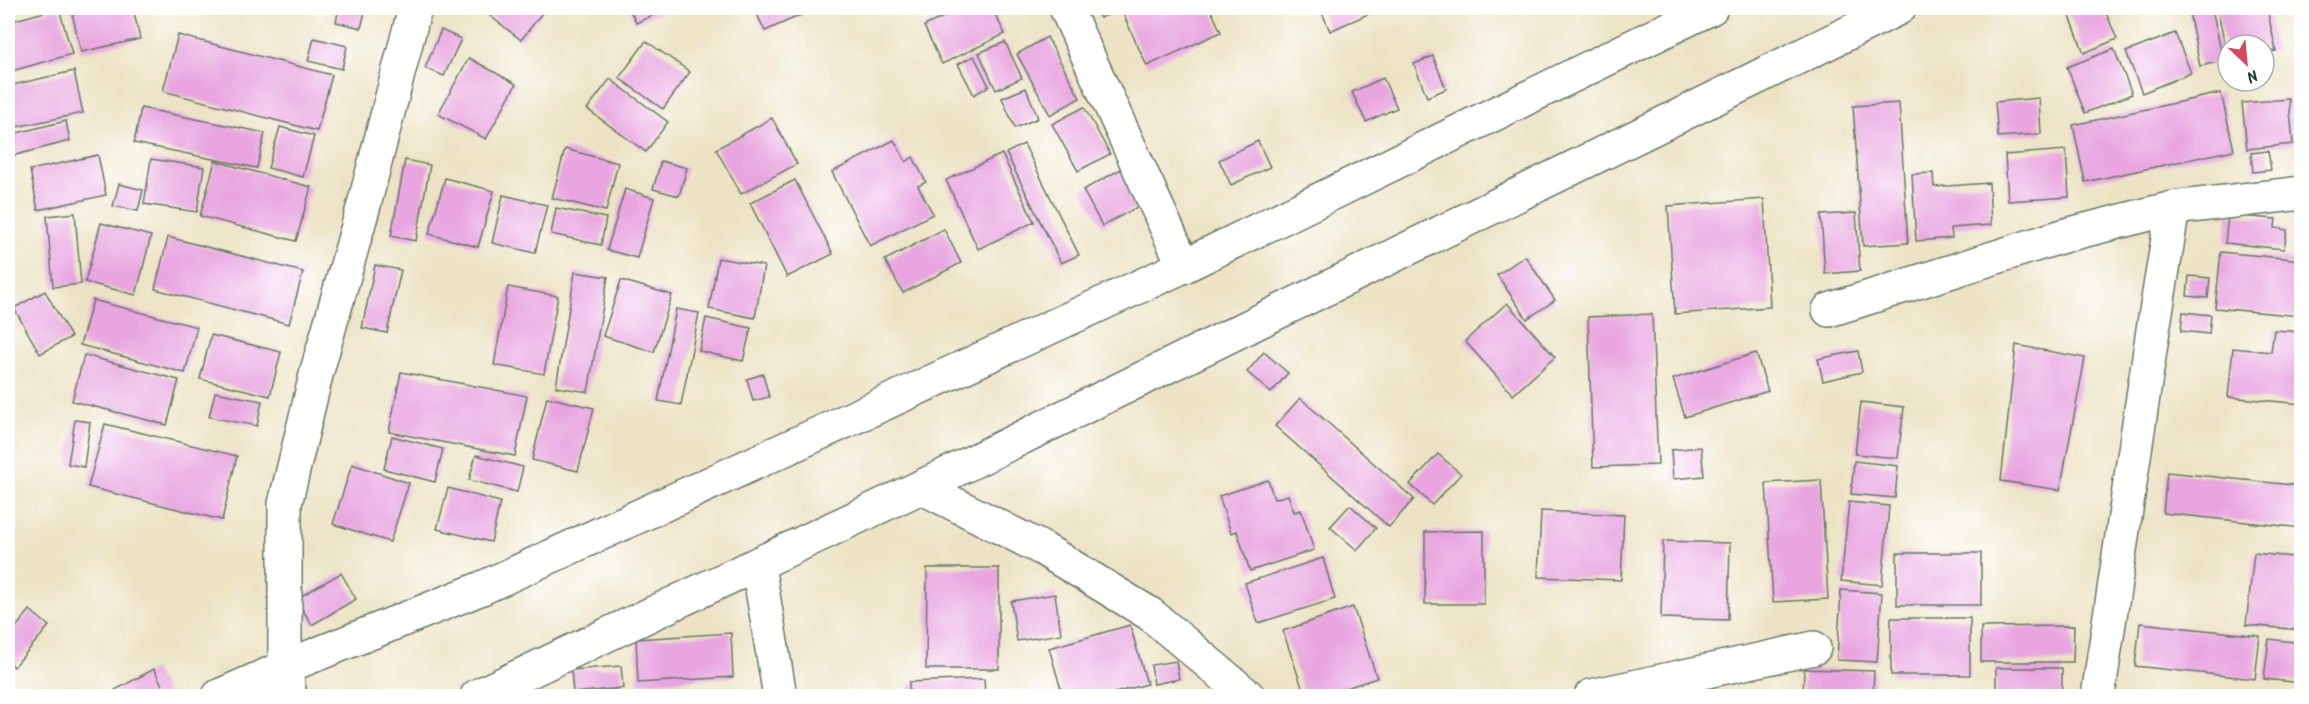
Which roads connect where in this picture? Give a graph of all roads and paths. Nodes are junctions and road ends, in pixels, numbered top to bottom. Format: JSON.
{"nodes":[{"id":1,"x":415,"y":8,"type":"edge"},
{"id":2,"x":1066,"y":8,"type":"edge"},
{"id":3,"x":1711,"y":8,"type":"edge"},
{"id":4,"x":1899,"y":8,"type":"edge"},
{"id":5,"x":2301,"y":193,"type":"edge"},
{"id":6,"x":2174,"y":208,"type":"junction"},
{"id":7,"x":1184,"y":266,"type":"junction"},
{"id":8,"x":1829,"y":310,"type":"dead end"},
{"id":9,"x":921,"y":487,"type":"junction"},
{"id":10,"x":758,"y":565,"type":"junction"},
{"id":11,"x":1814,"y":648,"type":"dead end"},
{"id":12,"x":287,"y":682,"type":"edge"},
{"id":13,"x":219,"y":696,"type":"edge"},
{"id":14,"x":477,"y":696,"type":"edge"},
{"id":15,"x":780,"y":696,"type":"edge"},
{"id":16,"x":1248,"y":696,"type":"edge"},
{"id":17,"x":1591,"y":696,"type":"edge"},
{"id":18,"x":2098,"y":696,"type":"edge"}],
"edges":[{"from":1,"to":12,"type":"street"},
{"from":2,"to":7,"type":"street"},
{"from":3,"to":7,"type":"street"},
{"from":4,"to":9,"type":"street"},
{"from":5,"to":6,"type":"street"},
{"from":6,"to":8,"type":"street"},
{"from":6,"to":18,"type":"street"},
{"from":7,"to":12,"type":"street"},
{"from":9,"to":10,"type":"street"},
{"from":9,"to":16,"type":"street"},
{"from":10,"to":14,"type":"street"},
{"from":10,"to":15,"type":"street"},
{"from":11,"to":17,"type":"street"},
{"from":12,"to":13,"type":"street"}]}
